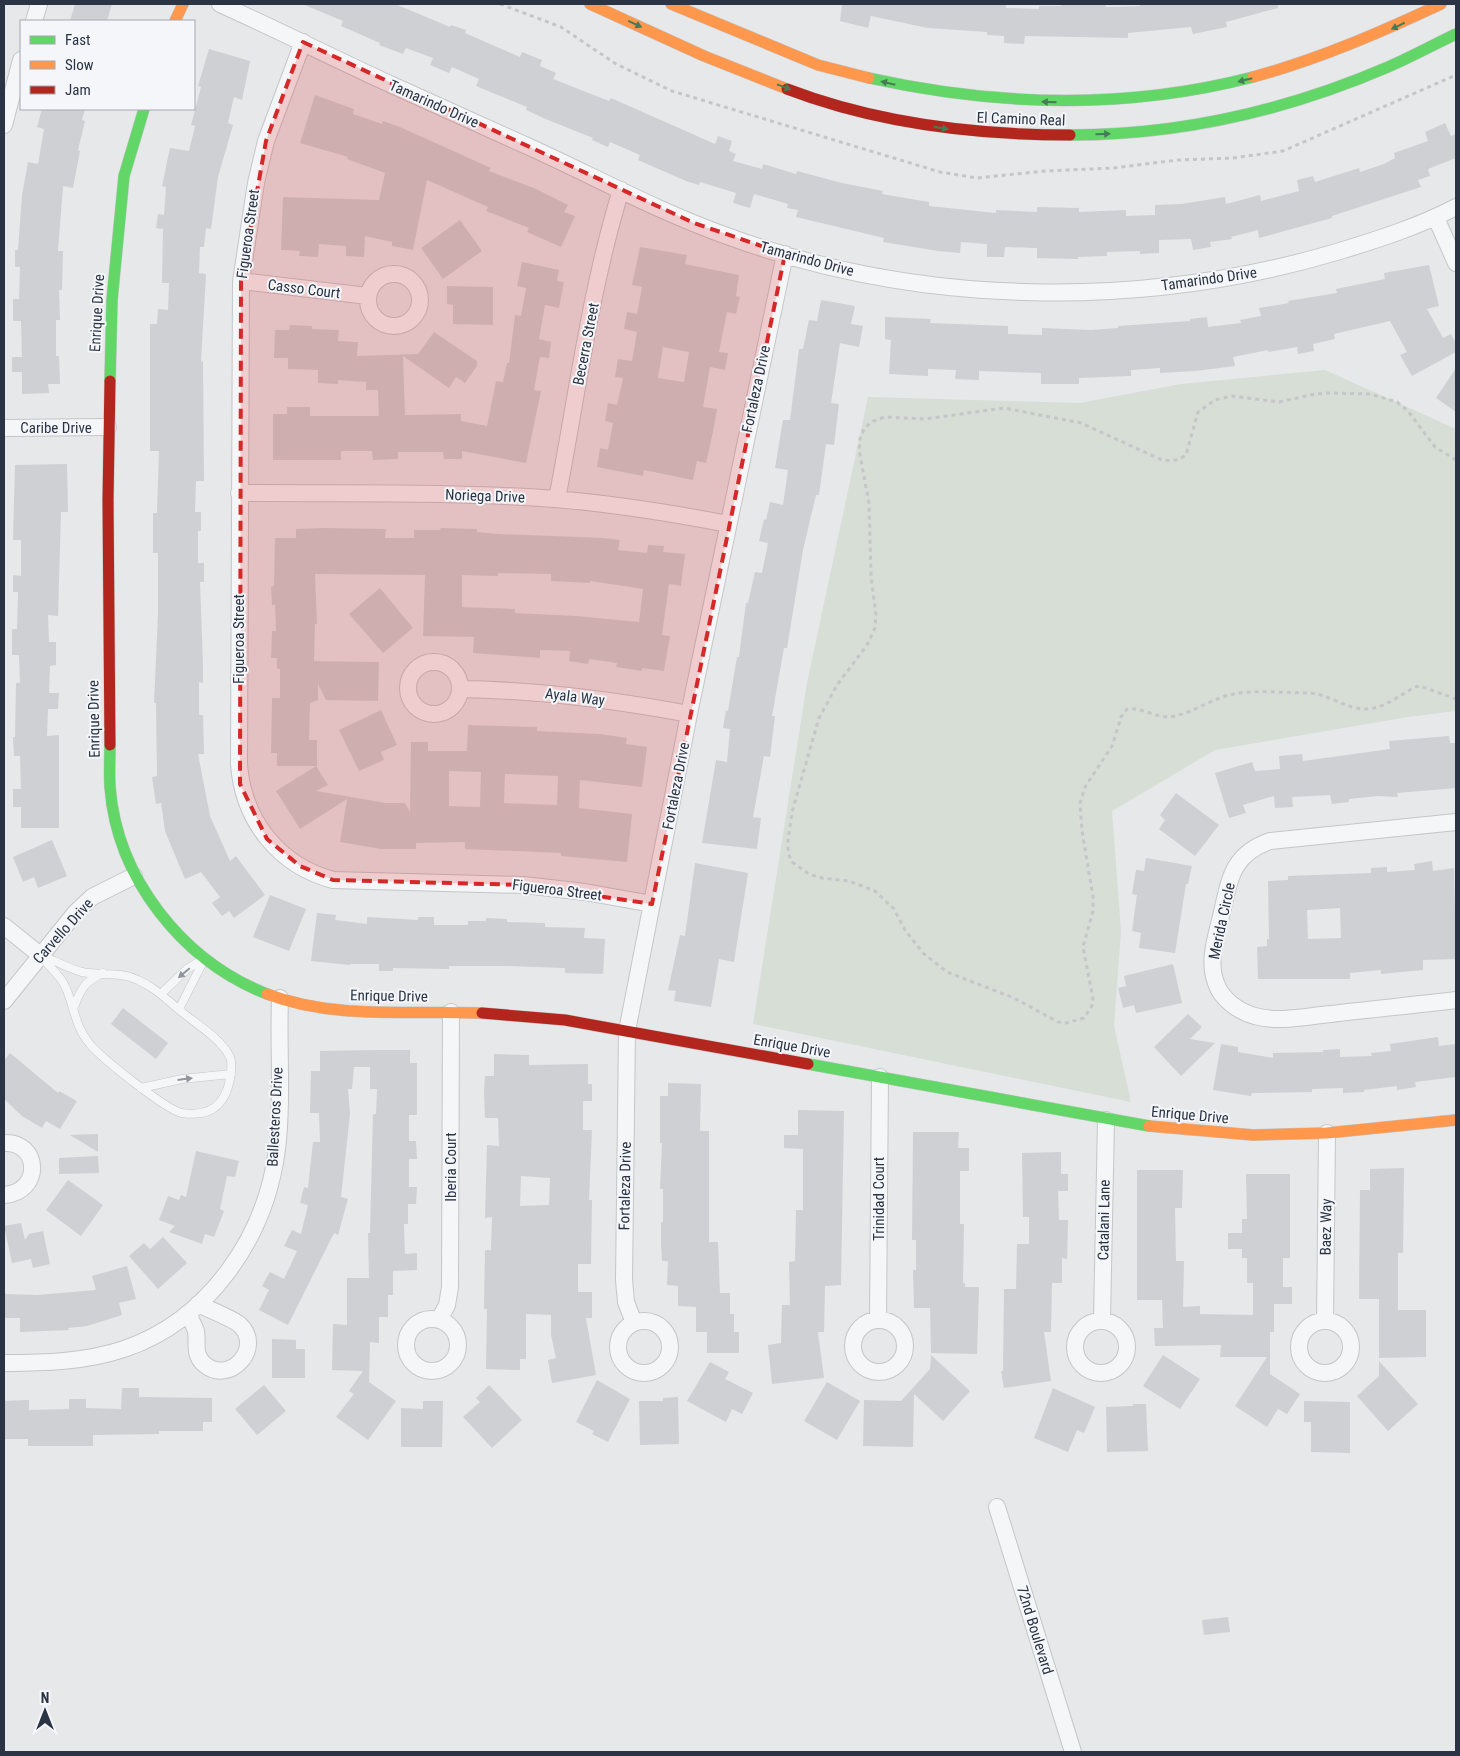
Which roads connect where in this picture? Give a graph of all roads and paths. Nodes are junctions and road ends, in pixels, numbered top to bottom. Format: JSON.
{"nodes":[{"id":1,"x":39,"y":4,"type":"edge"},
{"id":2,"x":183,"y":4,"type":"edge"},
{"id":3,"x":220,"y":4,"type":"edge"},
{"id":4,"x":590,"y":4,"type":"edge"},
{"id":5,"x":671,"y":4,"type":"edge"},
{"id":6,"x":1441,"y":4,"type":"edge"},
{"id":7,"x":34,"y":20,"type":"edge"},
{"id":8,"x":175,"y":20,"type":"edge"},
{"id":9,"x":1456,"y":34,"type":"edge"},
{"id":10,"x":303,"y":42,"type":"junction"},
{"id":11,"x":20,"y":64,"type":"edge"},
{"id":12,"x":144,"y":110,"type":"edge"},
{"id":13,"x":4,"y":125,"type":"edge"},
{"id":14,"x":621,"y":190,"type":"junction"},
{"id":15,"x":1456,"y":207,"type":"edge"},
{"id":16,"x":1436,"y":218,"type":"junction"},
{"id":17,"x":785,"y":254,"type":"junction"},
{"id":18,"x":1456,"y":263,"type":"edge"},
{"id":19,"x":241,"y":281,"type":"junction"},
{"id":20,"x":368,"y":296,"type":"dead end"},
{"id":21,"x":108,"y":427,"type":"junction"},
{"id":22,"x":4,"y":428,"type":"edge"},
{"id":23,"x":1456,"y":460,"type":"edge"},
{"id":24,"x":239,"y":493,"type":"junction"},
{"id":25,"x":557,"y":499,"type":"junction"},
{"id":26,"x":728,"y":524,"type":"junction"},
{"id":27,"x":460,"y":689,"type":"dead end"},
{"id":28,"x":1456,"y":699,"type":"edge"},
{"id":29,"x":690,"y":714,"type":"junction"},
{"id":30,"x":1456,"y":822,"type":"edge"},
{"id":31,"x":134,"y":876,"type":"junction"},
{"id":32,"x":652,"y":904,"type":"junction"},
{"id":33,"x":4,"y":926,"type":"edge"},
{"id":34,"x":40,"y":955,"type":"junction"},
{"id":35,"x":205,"y":958,"type":"junction"},
{"id":36,"x":104,"y":973,"type":"junction"},
{"id":37,"x":162,"y":993,"type":"junction"},
{"id":38,"x":280,"y":998,"type":"junction"},
{"id":39,"x":1456,"y":1000,"type":"edge"},
{"id":40,"x":4,"y":1001,"type":"edge"},
{"id":41,"x":73,"y":1009,"type":"junction"},
{"id":42,"x":179,"y":1009,"type":"junction"},
{"id":43,"x":451,"y":1012,"type":"junction"},
{"id":44,"x":627,"y":1031,"type":"junction"},
{"id":45,"x":231,"y":1074,"type":"junction"},
{"id":46,"x":880,"y":1077,"type":"junction"},
{"id":47,"x":141,"y":1088,"type":"junction"},
{"id":48,"x":1106,"y":1120,"type":"junction"},
{"id":49,"x":1456,"y":1120,"type":"edge"},
{"id":50,"x":1327,"y":1133,"type":"junction"},
{"id":51,"x":4,"y":1143,"type":"edge"},
{"id":52,"x":4,"y":1195,"type":"edge"},
{"id":53,"x":440,"y":1320,"type":"dead end"},
{"id":54,"x":878,"y":1320,"type":"dead end"},
{"id":55,"x":1102,"y":1320,"type":"dead end"},
{"id":56,"x":1325,"y":1321,"type":"dead end"},
{"id":57,"x":634,"y":1323,"type":"dead end"},
{"id":58,"x":4,"y":1363,"type":"edge"},
{"id":59,"x":997,"y":1507,"type":"dead end"},
{"id":60,"x":1073,"y":1752,"type":"edge"}],
"edges":[{"from":1,"to":7,"type":"street"},
{"from":2,"to":8,"type":"street"},
{"from":3,"to":10,"type":"street","name":"Tamarindo Drive"},
{"from":4,"to":9,"type":"street","name":"El Camino Real","one_way":true},
{"from":6,"to":5,"type":"street","name":"El Camino Real","one_way":true},
{"from":10,"to":14,"type":"street","name":"Tamarindo Drive"},
{"from":10,"to":19,"type":"street","name":"Figueroa Street"},
{"from":11,"to":13,"type":"street"},
{"from":12,"to":21,"type":"street","name":"Enrique Drive"},
{"from":14,"to":17,"type":"street","name":"Tamarindo Drive"},
{"from":14,"to":25,"type":"street","name":"Becerra Street"},
{"from":15,"to":16,"type":"street","name":"Tamarindo Drive"},
{"from":16,"to":17,"type":"street","name":"Tamarindo Drive"},
{"from":16,"to":18,"type":"street"},
{"from":17,"to":26,"type":"street","name":"Fortaleza Drive"},
{"from":19,"to":20,"type":"street","name":"Casso Court"},
{"from":19,"to":24,"type":"street","name":"Figueroa Street"},
{"from":21,"to":22,"type":"street","name":"Caribe Drive"},
{"from":21,"to":31,"type":"street","name":"Enrique Drive"},
{"from":23,"to":28,"type":"path"},
{"from":24,"to":25,"type":"street","name":"Noriega Drive"},
{"from":24,"to":32,"type":"street","name":"Figueroa Street"},
{"from":25,"to":26,"type":"street","name":"Noriega Drive"},
{"from":26,"to":29,"type":"street","name":"Fortaleza Drive"},
{"from":27,"to":29,"type":"street","name":"Ayala Way"},
{"from":29,"to":32,"type":"street","name":"Fortaleza Drive"},
{"from":30,"to":39,"type":"street","name":"Merida Circle"},
{"from":31,"to":34,"type":"street","name":"Carvello Drive"},
{"from":31,"to":35,"type":"street","name":"Enrique Drive"},
{"from":32,"to":44,"type":"street","name":"Fortaleza Drive"},
{"from":33,"to":34,"type":"street"},
{"from":34,"to":36,"type":"lane"},
{"from":34,"to":40,"type":"street","name":"Carvello Drive"},
{"from":34,"to":41,"type":"lane"},
{"from":35,"to":37,"type":"lane","one_way":true},
{"from":35,"to":38,"type":"street","name":"Enrique Drive"},
{"from":35,"to":42,"type":"lane"},
{"from":36,"to":37,"type":"lane"},
{"from":36,"to":41,"type":"lane"},
{"from":37,"to":42,"type":"lane"},
{"from":38,"to":43,"type":"street","name":"Enrique Drive"},
{"from":38,"to":58,"type":"street","name":"Ballesteros Drive"},
{"from":41,"to":47,"type":"lane"},
{"from":42,"to":45,"type":"lane"},
{"from":43,"to":44,"type":"street","name":"Enrique Drive"},
{"from":43,"to":53,"type":"street","name":"Iberia Court"},
{"from":44,"to":46,"type":"street","name":"Enrique Drive"},
{"from":44,"to":57,"type":"street","name":"Fortaleza Drive"},
{"from":47,"to":45,"type":"lane","one_way":true},
{"from":45,"to":47,"type":"lane"},
{"from":46,"to":48,"type":"street","name":"Enrique Drive"},
{"from":46,"to":54,"type":"street","name":"Trinidad Court"},
{"from":48,"to":50,"type":"street","name":"Enrique Drive"},
{"from":48,"to":55,"type":"street","name":"Catalani Lane"},
{"from":49,"to":50,"type":"street","name":"Enrique Drive"},
{"from":50,"to":56,"type":"street","name":"Baez Way"},
{"from":51,"to":52,"type":"street"},
{"from":59,"to":60,"type":"street","name":"72nd Boulevard"}]}
